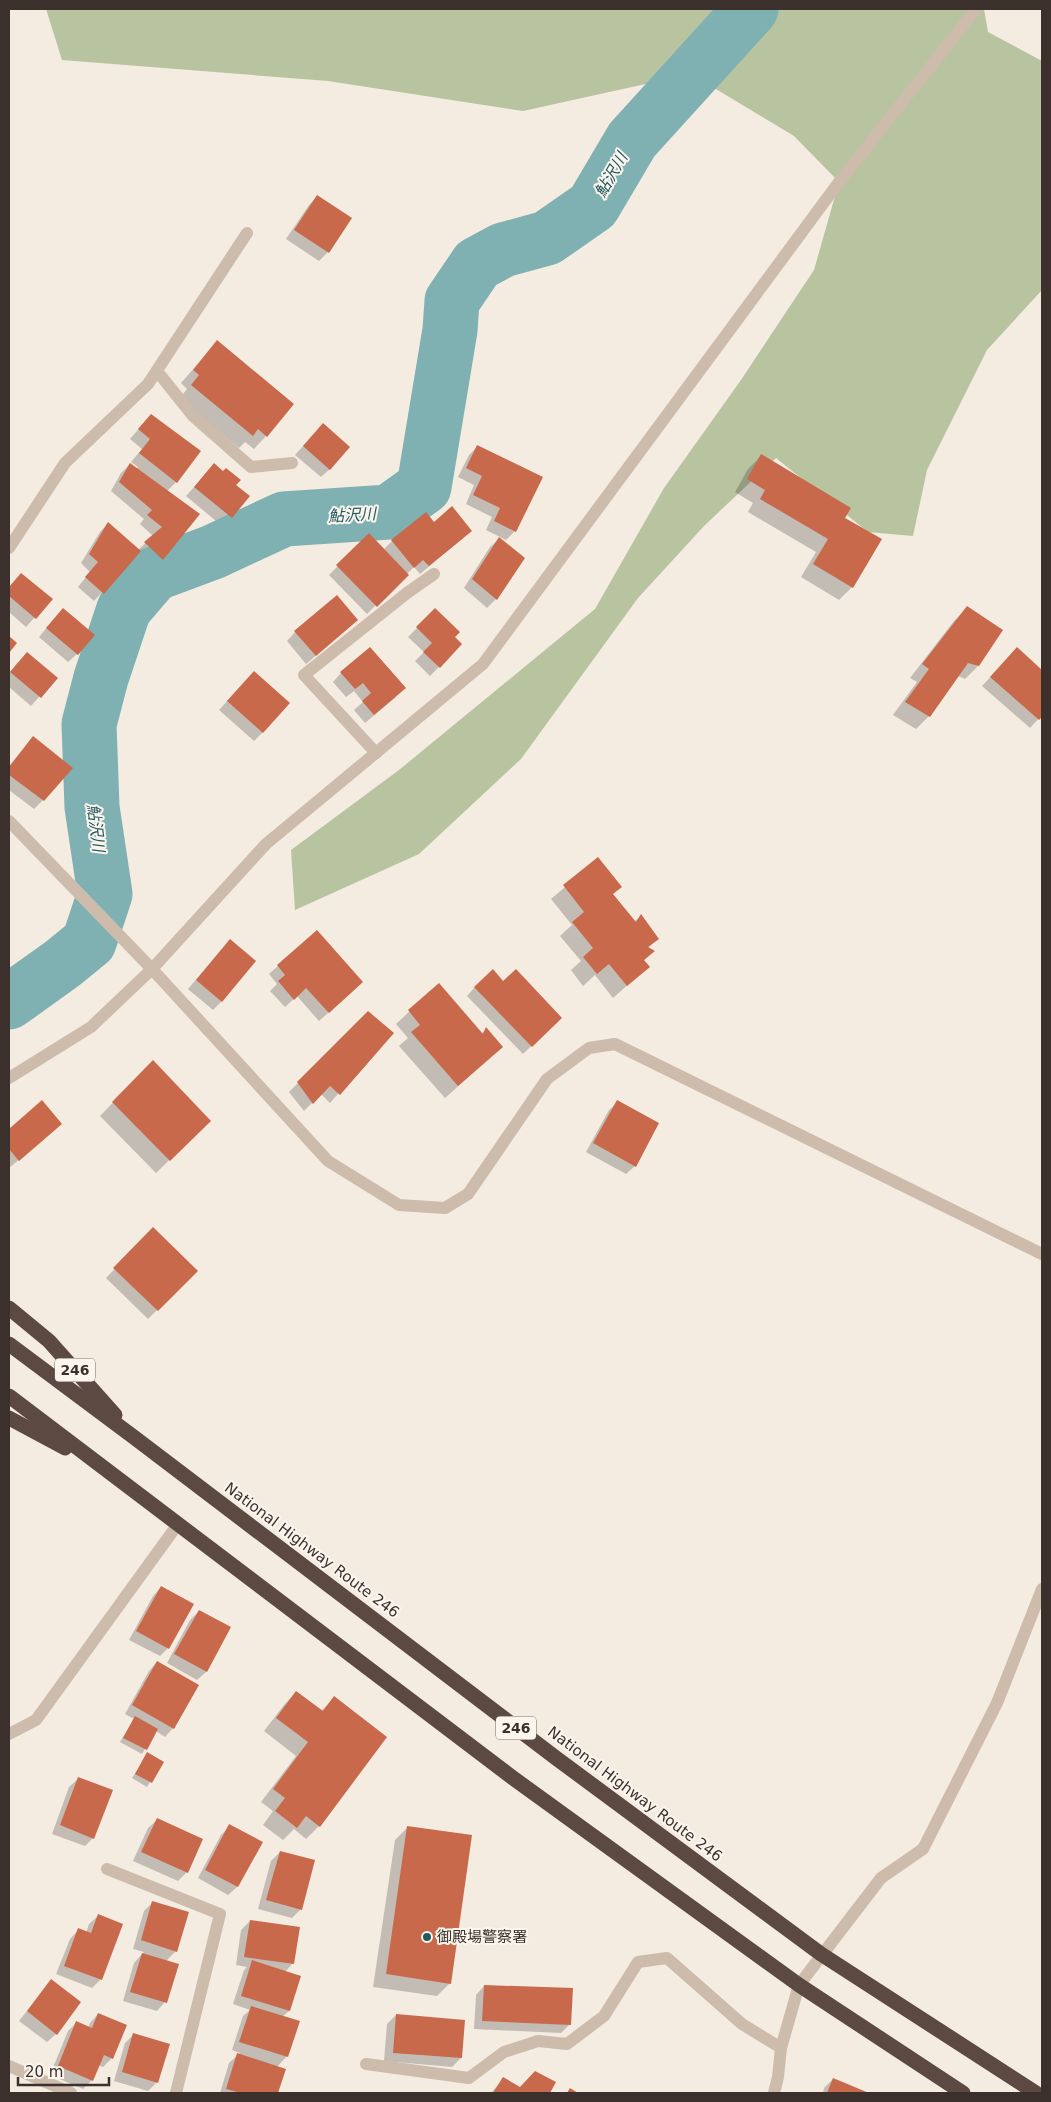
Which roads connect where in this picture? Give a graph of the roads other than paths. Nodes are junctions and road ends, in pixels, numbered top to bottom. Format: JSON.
{"nodes":[{"id":1,"x":976,"y":9,"type":"edge"},
{"id":2,"x":247,"y":233,"type":"dead end"},
{"id":3,"x":157,"y":372,"type":"junction"},
{"id":4,"x":292,"y":463,"type":"dead end"},
{"id":5,"x":9,"y":548,"type":"edge"},
{"id":6,"x":434,"y":574,"type":"dead end"},
{"id":7,"x":376,"y":753,"type":"junction"},
{"id":8,"x":9,"y":822,"type":"edge"},
{"id":9,"x":152,"y":969,"type":"junction"},
{"id":10,"x":9,"y":1078,"type":"edge"},
{"id":11,"x":1042,"y":1254,"type":"edge"},
{"id":12,"x":9,"y":1308,"type":"edge"},
{"id":13,"x":9,"y":1344,"type":"edge"},
{"id":14,"x":9,"y":1396,"type":"edge"},
{"id":15,"x":9,"y":1418,"type":"edge"},
{"id":16,"x":135,"y":1438,"type":"junction"},
{"id":17,"x":108,"y":1470,"type":"junction"},
{"id":18,"x":178,"y":1524,"type":"junction"},
{"id":19,"x":1042,"y":1589,"type":"edge"},
{"id":20,"x":9,"y":1734,"type":"edge"},
{"id":21,"x":107,"y":1869,"type":"dead end"},
{"id":22,"x":821,"y":1954,"type":"junction"},
{"id":23,"x":799,"y":1985,"type":"junction"},
{"id":24,"x":781,"y":2048,"type":"junction"},
{"id":25,"x":366,"y":2064,"type":"dead end"},
{"id":26,"x":9,"y":2066,"type":"edge"},
{"id":27,"x":71,"y":2093,"type":"edge"},
{"id":28,"x":176,"y":2093,"type":"edge"},
{"id":29,"x":774,"y":2093,"type":"edge"},
{"id":30,"x":963,"y":2093,"type":"edge"},
{"id":31,"x":1036,"y":2093,"type":"edge"}],
"edges":[{"from":1,"to":7,"type":"street"},
{"from":2,"to":3,"type":"street"},
{"from":3,"to":4,"type":"street"},
{"from":3,"to":5,"type":"street"},
{"from":6,"to":7,"type":"street"},
{"from":7,"to":9,"type":"street"},
{"from":8,"to":9,"type":"street"},
{"from":9,"to":10,"type":"street"},
{"from":9,"to":11,"type":"street"},
{"from":12,"to":16,"type":"highway","number":"246"},
{"from":13,"to":16,"type":"highway","name":"National Highway Route 246","number":"246"},
{"from":14,"to":17,"type":"highway","number":"246"},
{"from":15,"to":17,"type":"highway","number":"246"},
{"from":16,"to":22,"type":"highway","name":"National Highway Route 246","number":"246"},
{"from":17,"to":18,"type":"highway","number":"246"},
{"from":18,"to":20,"type":"street"},
{"from":18,"to":23,"type":"highway","number":"246"},
{"from":19,"to":22,"type":"street"},
{"from":21,"to":28,"type":"street"},
{"from":22,"to":23,"type":"street"},
{"from":22,"to":31,"type":"highway","name":"National Highway Route 246","number":"246"},
{"from":23,"to":24,"type":"street"},
{"from":23,"to":30,"type":"highway","number":"246"},
{"from":24,"to":25,"type":"street"},
{"from":24,"to":29,"type":"street"},
{"from":26,"to":27,"type":"street"}]}
